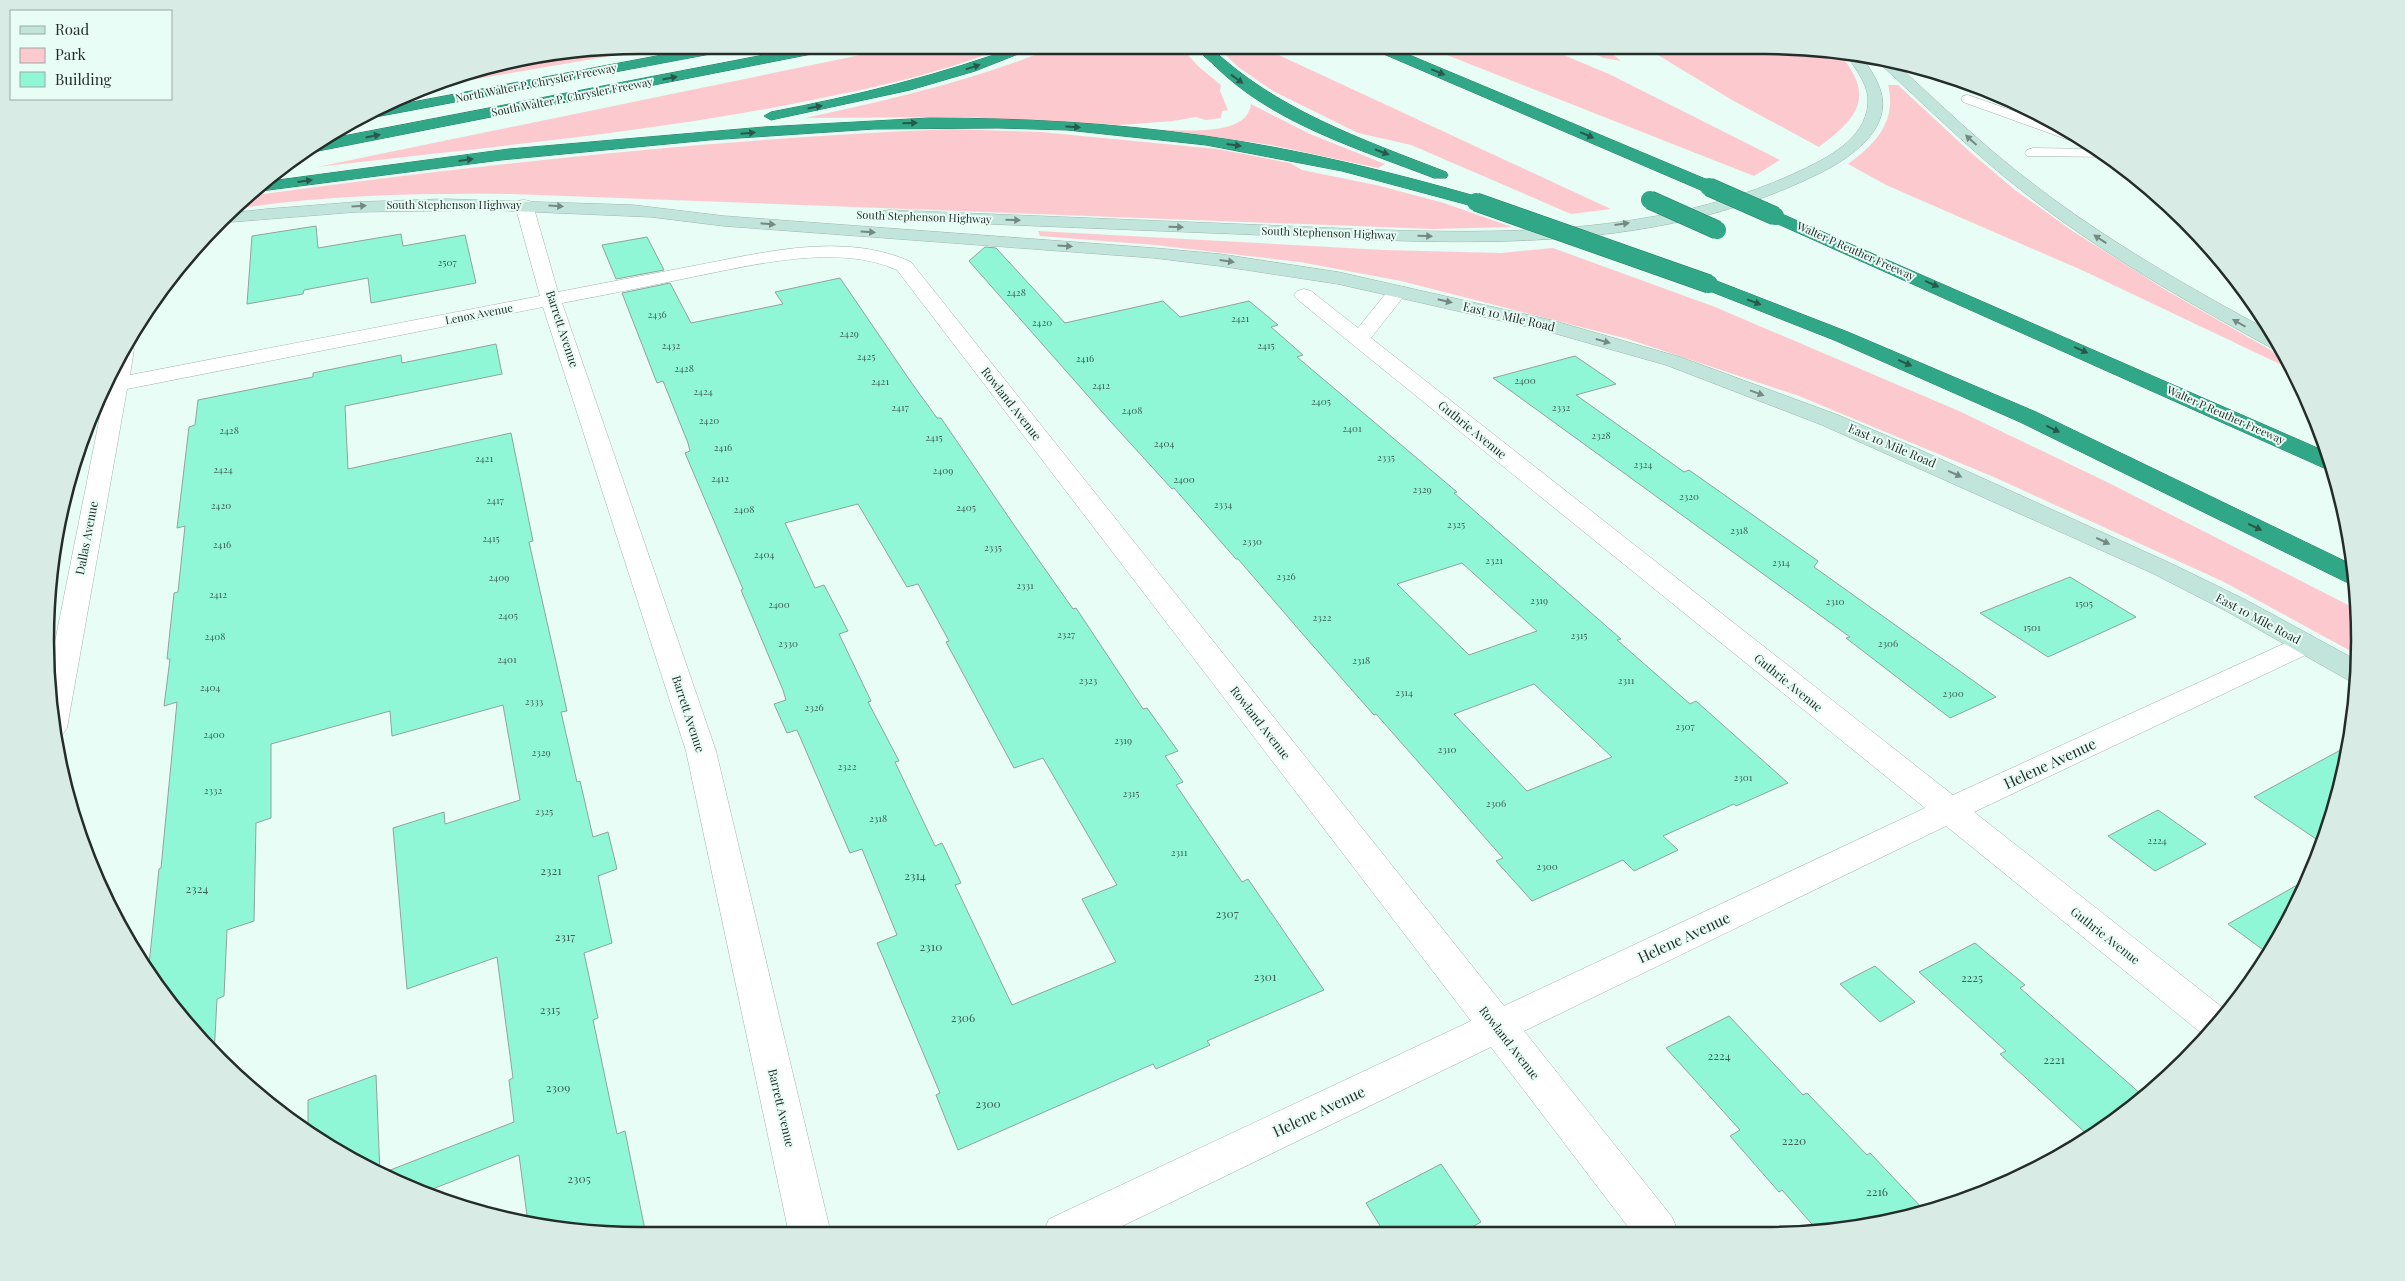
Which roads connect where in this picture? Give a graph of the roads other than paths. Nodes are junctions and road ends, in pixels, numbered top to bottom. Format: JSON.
{"nodes":[{"id":1,"x":688,"y":54,"type":"edge"},
{"id":2,"x":791,"y":54,"type":"edge"},
{"id":3,"x":1008,"y":54,"type":"edge"},
{"id":4,"x":1209,"y":54,"type":"edge"},
{"id":5,"x":1396,"y":54,"type":"edge"},
{"id":6,"x":1858,"y":62,"type":"edge"},
{"id":7,"x":640,"y":63,"type":"junction"},
{"id":8,"x":1893,"y":68,"type":"edge"},
{"id":9,"x":420,"y":96,"type":"edge"},
{"id":10,"x":1968,"y":99,"type":"dead end"},
{"id":11,"x":389,"y":111,"type":"edge"},
{"id":12,"x":2054,"y":130,"type":"edge"},
{"id":13,"x":329,"y":144,"type":"edge"},
{"id":14,"x":2033,"y":153,"type":"dead end"},
{"id":15,"x":2091,"y":154,"type":"edge"},
{"id":16,"x":490,"y":156,"type":"junction"},
{"id":17,"x":269,"y":186,"type":"edge"},
{"id":18,"x":1484,"y":199,"type":"junction"},
{"id":19,"x":1650,"y":200,"type":"dead end"},
{"id":20,"x":524,"y":205,"type":"junction"},
{"id":21,"x":685,"y":213,"type":"junction"},
{"id":22,"x":853,"y":214,"type":"dead end"},
{"id":23,"x":873,"y":214,"type":"dead end"},
{"id":24,"x":235,"y":218,"type":"edge"},
{"id":25,"x":1717,"y":230,"type":"dead end"},
{"id":26,"x":841,"y":255,"type":"joint"},
{"id":27,"x":1398,"y":290,"type":"junction"},
{"id":28,"x":1304,"y":295,"type":"dead end"},
{"id":29,"x":551,"y":300,"type":"junction"},
{"id":30,"x":2266,"y":337,"type":"edge"},
{"id":31,"x":1359,"y":340,"type":"junction"},
{"id":32,"x":121,"y":368,"type":"edge"},
{"id":33,"x":118,"y":384,"type":"junction"},
{"id":34,"x":2322,"y":459,"type":"edge"},
{"id":35,"x":2347,"y":572,"type":"edge"},
{"id":36,"x":2306,"y":644,"type":"junction"},
{"id":37,"x":2350,"y":669,"type":"edge"},
{"id":38,"x":57,"y":701,"type":"edge"},
{"id":39,"x":1948,"y":811,"type":"junction"},
{"id":40,"x":2212,"y":1020,"type":"edge"},
{"id":41,"x":1497,"y":1027,"type":"junction"},
{"id":42,"x":808,"y":1227,"type":"edge"},
{"id":43,"x":1077,"y":1227,"type":"edge"},
{"id":44,"x":1653,"y":1227,"type":"edge"}],
"edges":[{"from":1,"to":7,"type":"highway","name":"North Walter P. Chrysler Freeway"},
{"from":13,"to":2,"type":"highway","name":"South Walter P. Chrysler Freeway","one_way":true},
{"from":16,"to":3,"type":"highway","one_way":true},
{"from":4,"to":18,"type":"highway","one_way":true},
{"from":5,"to":34,"type":"highway","name":"Walter P Reuther Freeway","one_way":true,"bridge":true},
{"from":23,"to":6,"type":"main road","name":"South Stephenson Highway","one_way":true},
{"from":7,"to":9,"type":"highway"},
{"from":7,"to":11,"type":"highway","name":"North Walter P. Chrysler Freeway"},
{"from":30,"to":8,"type":"main road","one_way":true},
{"from":10,"to":12,"type":"street"},
{"from":14,"to":15,"type":"street"},
{"from":17,"to":16,"type":"highway","one_way":true},
{"from":16,"to":18,"type":"highway","one_way":true},
{"from":18,"to":35,"type":"highway","one_way":true,"bridge":true},
{"from":19,"to":25,"type":"highway","bridge":true},
{"from":20,"to":21,"type":"main road","name":"South Stephenson Highway","one_way":true},
{"from":24,"to":20,"type":"main road","name":"South Stephenson Highway","one_way":true},
{"from":20,"to":29,"type":"street","name":"Barrett Avenue"},
{"from":21,"to":22,"type":"main road","name":"South Stephenson Highway"},
{"from":21,"to":27,"type":"main road","name":"South Stephenson Highway","one_way":true},
{"from":26,"to":29,"type":"street","name":"Lenox Avenue"},
{"from":26,"to":41,"type":"street","name":"Rowland Avenue"},
{"from":27,"to":31,"type":"street"},
{"from":27,"to":36,"type":"main road","name":"East 10 Mile Road","one_way":true},
{"from":28,"to":31,"type":"street","name":"Guthrie Avenue"},
{"from":29,"to":33,"type":"street","name":"Lenox Avenue"},
{"from":29,"to":42,"type":"street","name":"Barrett Avenue"},
{"from":31,"to":39,"type":"street","name":"Guthrie Avenue"},
{"from":32,"to":33,"type":"street","name":"Dallas Avenue"},
{"from":33,"to":38,"type":"street","name":"Dallas Avenue"},
{"from":36,"to":37,"type":"main road","name":"East 10 Mile Road"},
{"from":36,"to":39,"type":"street","name":"Helene Avenue"},
{"from":39,"to":40,"type":"street","name":"Guthrie Avenue"},
{"from":39,"to":41,"type":"street","name":"Helene Avenue"},
{"from":41,"to":43,"type":"street","name":"Helene Avenue"},
{"from":41,"to":44,"type":"street","name":"Rowland Avenue"}]}
